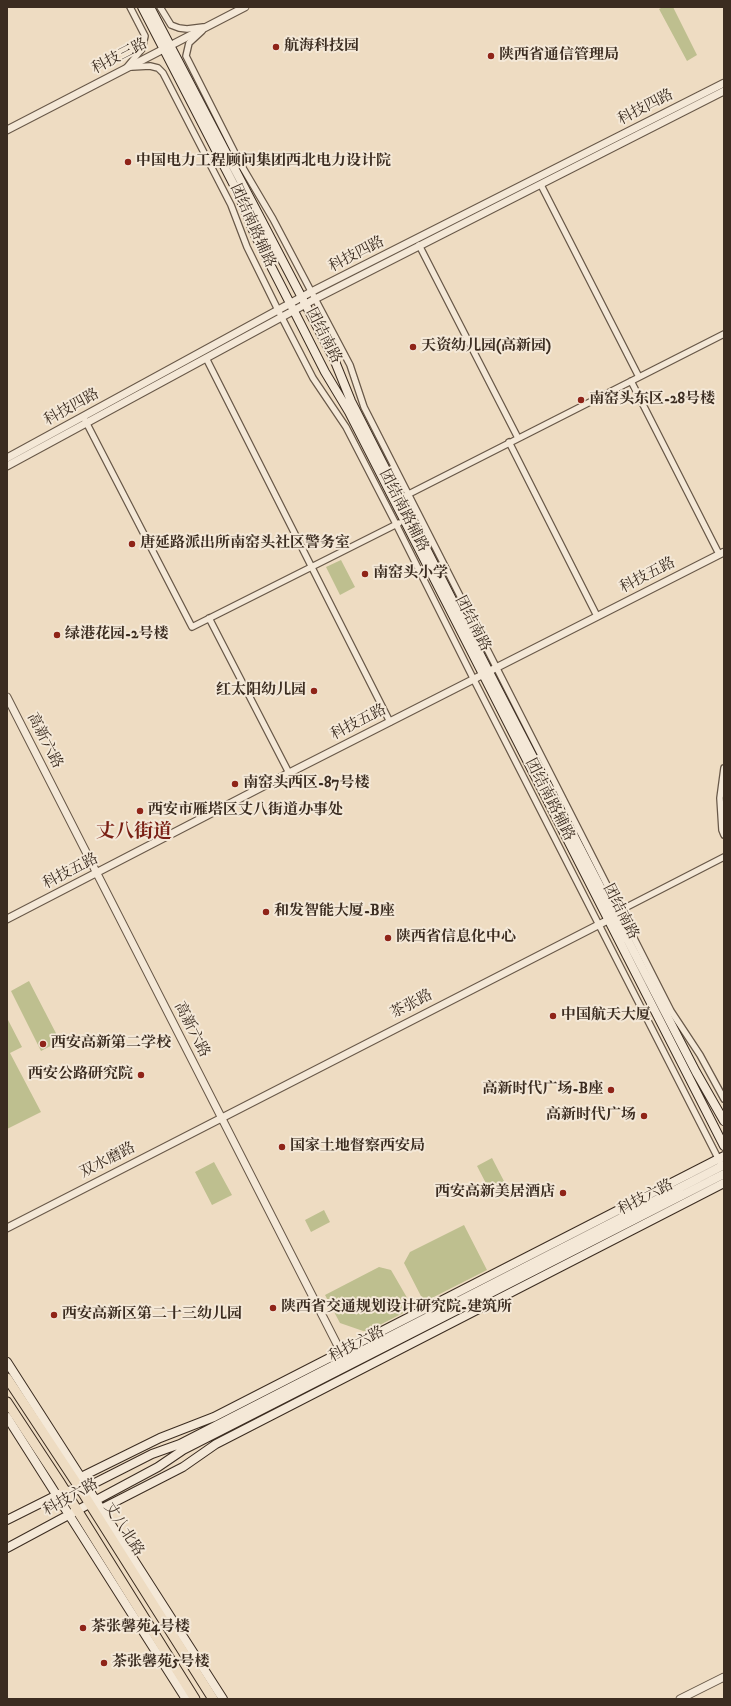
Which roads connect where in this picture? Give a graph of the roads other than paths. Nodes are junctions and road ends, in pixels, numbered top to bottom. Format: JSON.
{"nodes":[{"id":1,"x":130,"y":7,"type":"edge"},
{"id":2,"x":142,"y":7,"type":"edge"},
{"id":3,"x":150,"y":7,"type":"edge"},
{"id":4,"x":160,"y":7,"type":"edge"},
{"id":5,"x":245,"y":7,"type":"edge"},
{"id":6,"x":207,"y":26,"type":"junction"},
{"id":7,"x":167,"y":48,"type":"junction"},
{"id":8,"x":126,"y":68,"type":"junction"},
{"id":9,"x":724,"y":83,"type":"edge"},
{"id":10,"x":724,"y":91,"type":"edge"},
{"id":11,"x":7,"y":130,"type":"edge"},
{"id":12,"x":541,"y":184,"type":"junction"},
{"id":13,"x":419,"y":245,"type":"junction"},
{"id":14,"x":311,"y":292,"type":"junction"},
{"id":15,"x":315,"y":299,"type":"junction"},
{"id":16,"x":304,"y":301,"type":"junction"},
{"id":17,"x":292,"y":307,"type":"junction"},
{"id":18,"x":280,"y":314,"type":"junction"},
{"id":19,"x":724,"y":334,"type":"edge"},
{"id":20,"x":206,"y":358,"type":"junction"},
{"id":21,"x":639,"y":377,"type":"junction"},
{"id":22,"x":631,"y":381,"type":"junction"},
{"id":23,"x":85,"y":420,"type":"junction"},
{"id":24,"x":518,"y":438,"type":"junction"},
{"id":25,"x":509,"y":442,"type":"junction"},
{"id":26,"x":7,"y":458,"type":"edge"},
{"id":27,"x":7,"y":466,"type":"edge"},
{"id":28,"x":404,"y":496,"type":"junction"},
{"id":29,"x":400,"y":522,"type":"junction"},
{"id":30,"x":722,"y":553,"type":"edge"},
{"id":31,"x":311,"y":566,"type":"junction"},
{"id":32,"x":597,"y":616,"type":"junction"},
{"id":33,"x":209,"y":618,"type":"junction"},
{"id":34,"x":489,"y":672,"type":"junction"},
{"id":35,"x":474,"y":680,"type":"junction"},
{"id":36,"x":7,"y":697,"type":"edge"},
{"id":37,"x":390,"y":722,"type":"junction"},
{"id":38,"x":724,"y":768,"type":"edge"},
{"id":39,"x":289,"y":773,"type":"junction"},
{"id":40,"x":724,"y":835,"type":"edge"},
{"id":41,"x":724,"y":857,"type":"edge"},
{"id":42,"x":97,"y":873,"type":"junction"},
{"id":43,"x":614,"y":914,"type":"junction"},
{"id":44,"x":7,"y":920,"type":"edge"},
{"id":45,"x":600,"y":924,"type":"junction"},
{"id":46,"x":724,"y":1099,"type":"edge"},
{"id":47,"x":221,"y":1117,"type":"junction"},
{"id":48,"x":724,"y":1121,"type":"edge"},
{"id":49,"x":724,"y":1146,"type":"edge"},
{"id":50,"x":723,"y":1163,"type":"edge"},
{"id":51,"x":724,"y":1174,"type":"edge"},
{"id":52,"x":724,"y":1183,"type":"edge"},
{"id":53,"x":7,"y":1228,"type":"edge"},
{"id":54,"x":345,"y":1359,"type":"junction"},
{"id":55,"x":7,"y":1362,"type":"edge"},
{"id":56,"x":353,"y":1374,"type":"junction"},
{"id":57,"x":7,"y":1378,"type":"edge"},
{"id":58,"x":7,"y":1402,"type":"edge"},
{"id":59,"x":7,"y":1417,"type":"edge"},
{"id":60,"x":81,"y":1478,"type":"junction"},
{"id":61,"x":84,"y":1488,"type":"junction"},
{"id":62,"x":61,"y":1493,"type":"junction"},
{"id":63,"x":92,"y":1501,"type":"junction"},
{"id":64,"x":101,"y":1509,"type":"junction"},
{"id":65,"x":74,"y":1513,"type":"junction"},
{"id":66,"x":7,"y":1520,"type":"edge"},
{"id":67,"x":7,"y":1548,"type":"edge"},
{"id":68,"x":724,"y":1677,"type":"edge"},
{"id":69,"x":186,"y":1699,"type":"edge"},
{"id":70,"x":195,"y":1699,"type":"edge"},
{"id":71,"x":213,"y":1699,"type":"edge"},
{"id":72,"x":223,"y":1699,"type":"edge"},
{"id":73,"x":680,"y":1699,"type":"edge"}],
"edges":[{"from":1,"to":8,"type":"street"},
{"from":2,"to":7,"type":"main road","name":"团结南路"},
{"from":3,"to":7,"type":"main road","name":"团结南路"},
{"from":4,"to":6,"type":"street"},
{"from":5,"to":6,"type":"street","name":"科技三路"},
{"from":6,"to":7,"type":"street","name":"科技三路"},
{"from":6,"to":14,"type":"street","name":"团结南路辅路"},
{"from":7,"to":8,"type":"street","name":"科技三路"},
{"from":7,"to":16,"type":"main road","name":"团结南路"},
{"from":7,"to":17,"type":"main road","name":"团结南路"},
{"from":8,"to":11,"type":"street","name":"科技三路"},
{"from":8,"to":18,"type":"street","name":"团结南路辅路"},
{"from":9,"to":14,"type":"street","name":"科技四路"},
{"from":10,"to":12,"type":"street","name":"科技四路"},
{"from":12,"to":13,"type":"street","name":"科技四路"},
{"from":12,"to":21,"type":"street"},
{"from":13,"to":15,"type":"street","name":"科技四路"},
{"from":13,"to":24,"type":"street"},
{"from":14,"to":15,"type":"street","name":"团结南路辅路"},
{"from":14,"to":16,"type":"street","name":"科技四路"},
{"from":15,"to":16,"type":"street","name":"科技四路"},
{"from":15,"to":28,"type":"street","name":"团结南路辅路"},
{"from":16,"to":17,"type":"street","name":"科技四路"},
{"from":16,"to":28,"type":"main road","name":"团结南路"},
{"from":17,"to":18,"type":"street","name":"科技四路"},
{"from":17,"to":29,"type":"main road","name":"团结南路"},
{"from":18,"to":20,"type":"street","name":"科技四路"},
{"from":18,"to":23,"type":"street","name":"科技四路"},
{"from":18,"to":29,"type":"street","name":"团结南路辅路"},
{"from":19,"to":21,"type":"street"},
{"from":20,"to":23,"type":"street","name":"科技四路"},
{"from":20,"to":31,"type":"street"},
{"from":21,"to":22,"type":"street"},
{"from":22,"to":24,"type":"street"},
{"from":22,"to":30,"type":"street"},
{"from":23,"to":26,"type":"street","name":"科技四路"},
{"from":23,"to":27,"type":"street","name":"科技四路"},
{"from":23,"to":33,"type":"street"},
{"from":24,"to":25,"type":"street"},
{"from":25,"to":28,"type":"street"},
{"from":25,"to":32,"type":"street"},
{"from":28,"to":34,"type":"main road","name":"团结南路"},
{"from":29,"to":31,"type":"street"},
{"from":29,"to":34,"type":"main road","name":"团结南路"},
{"from":29,"to":35,"type":"street","name":"团结南路辅路"},
{"from":30,"to":32,"type":"street","name":"科技五路"},
{"from":31,"to":33,"type":"street"},
{"from":31,"to":37,"type":"street"},
{"from":32,"to":34,"type":"street","name":"科技五路"},
{"from":33,"to":39,"type":"street"},
{"from":34,"to":35,"type":"street","name":"科技五路"},
{"from":34,"to":43,"type":"main road","name":"团结南路"},
{"from":35,"to":37,"type":"street","name":"科技五路"},
{"from":35,"to":45,"type":"street","name":"团结南路辅路"},
{"from":36,"to":42,"type":"street","name":"高新六路"},
{"from":37,"to":39,"type":"street","name":"科技五路"},
{"from":38,"to":40,"type":"street"},
{"from":39,"to":42,"type":"street","name":"科技五路"},
{"from":41,"to":43,"type":"street"},
{"from":42,"to":44,"type":"street","name":"科技五路"},
{"from":42,"to":47,"type":"street","name":"高新六路"},
{"from":43,"to":45,"type":"street","name":"茶张路"},
{"from":43,"to":46,"type":"street"},
{"from":43,"to":48,"type":"main road","name":"团结南路"},
{"from":43,"to":49,"type":"main road","name":"团结南路"},
{"from":45,"to":47,"type":"street","name":"茶张路"},
{"from":45,"to":50,"type":"street","name":"团结南路辅路"},
{"from":47,"to":53,"type":"street","name":"双水磨路"},
{"from":47,"to":54,"type":"street","name":"高新六路"},
{"from":50,"to":54,"type":"main road"},
{"from":51,"to":54,"type":"main road","name":"科技六路"},
{"from":52,"to":56,"type":"main road"},
{"from":54,"to":56,"type":"street","name":"高新六路"},
{"from":54,"to":60,"type":"main road"},
{"from":54,"to":61,"type":"main road","name":"科技六路"},
{"from":54,"to":63,"type":"main road","name":"科技六路"},
{"from":55,"to":60,"type":"main road"},
{"from":56,"to":64,"type":"main road"},
{"from":57,"to":61,"type":"main road","name":"丈八北路"},
{"from":58,"to":62,"type":"main road","name":"丈八北路"},
{"from":59,"to":62,"type":"main road"},
{"from":60,"to":61,"type":"main road"},
{"from":61,"to":62,"type":"main road","name":"科技六路"},
{"from":61,"to":63,"type":"main road","name":"丈八北路"},
{"from":62,"to":65,"type":"main road","name":"丈八北路"},
{"from":62,"to":66,"type":"main road","name":"科技六路"},
{"from":63,"to":64,"type":"main road"},
{"from":63,"to":65,"type":"main road","name":"科技六路"},
{"from":63,"to":71,"type":"main road","name":"丈八北路"},
{"from":64,"to":72,"type":"main road"},
{"from":65,"to":67,"type":"main road","name":"科技六路"},
{"from":65,"to":69,"type":"main road"},
{"from":65,"to":70,"type":"main road","name":"丈八北路"},
{"from":68,"to":73,"type":"street"}]}
